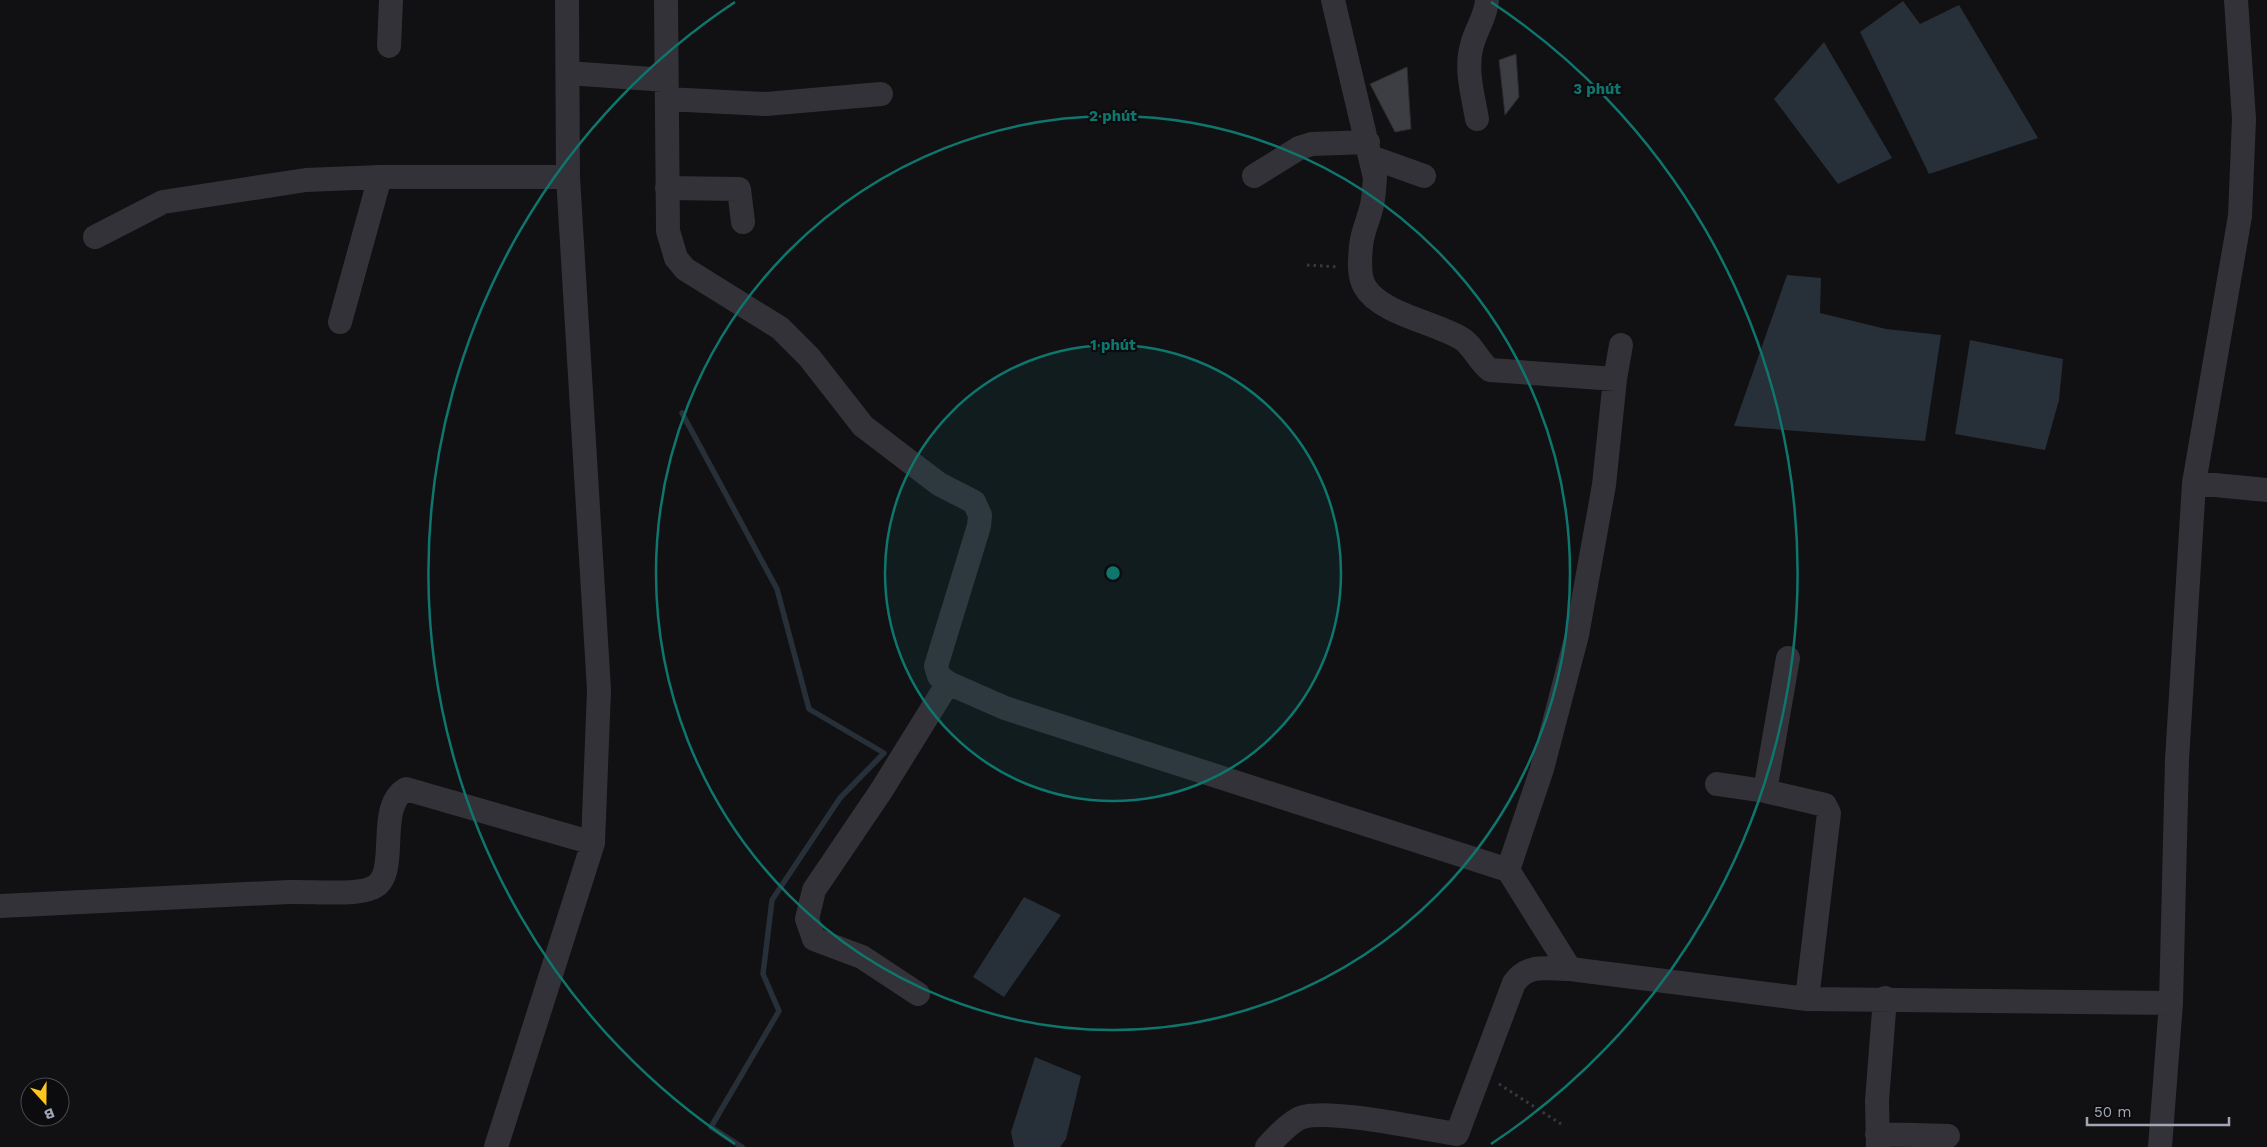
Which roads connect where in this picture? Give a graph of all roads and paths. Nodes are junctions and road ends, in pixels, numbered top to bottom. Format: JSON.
{"nodes":[{"id":1,"x":391,"y":0,"type":"edge"},
{"id":2,"x":568,"y":0,"type":"edge"},
{"id":3,"x":666,"y":0,"type":"edge"},
{"id":4,"x":1333,"y":0,"type":"edge"},
{"id":5,"x":1487,"y":0,"type":"edge"},
{"id":6,"x":2236,"y":0,"type":"edge"},
{"id":7,"x":390,"y":46,"type":"dead end"},
{"id":8,"x":568,"y":73,"type":"junction"},
{"id":9,"x":666,"y":90,"type":"junction"},
{"id":10,"x":881,"y":94,"type":"dead end"},
{"id":11,"x":1477,"y":119,"type":"dead end"},
{"id":12,"x":1369,"y":149,"type":"junction"},
{"id":13,"x":1254,"y":176,"type":"dead end"},
{"id":14,"x":1424,"y":176,"type":"dead end"},
{"id":15,"x":380,"y":177,"type":"junction"},
{"id":16,"x":568,"y":177,"type":"junction"},
{"id":17,"x":667,"y":188,"type":"junction"},
{"id":18,"x":743,"y":222,"type":"dead end"},
{"id":19,"x":95,"y":237,"type":"dead end"},
{"id":20,"x":1307,"y":265,"type":"dead end"},
{"id":21,"x":1360,"y":269,"type":"junction"},
{"id":22,"x":340,"y":322,"type":"dead end"},
{"id":23,"x":1621,"y":345,"type":"dead end"},
{"id":24,"x":1614,"y":379,"type":"junction"},
{"id":25,"x":2194,"y":483,"type":"junction"},
{"id":26,"x":2267,"y":490,"type":"edge"},
{"id":27,"x":1788,"y":658,"type":"dead end"},
{"id":28,"x":948,"y":683,"type":"junction"},
{"id":29,"x":1717,"y":784,"type":"dead end"},
{"id":30,"x":1765,"y":791,"type":"junction"},
{"id":31,"x":593,"y":843,"type":"junction"},
{"id":32,"x":1508,"y":870,"type":"junction"},
{"id":33,"x":0,"y":906,"type":"edge"},
{"id":34,"x":1570,"y":969,"type":"junction"},
{"id":35,"x":918,"y":994,"type":"dead end"},
{"id":36,"x":1885,"y":998,"type":"junction"},
{"id":37,"x":1807,"y":999,"type":"junction"},
{"id":38,"x":2172,"y":1003,"type":"junction"},
{"id":39,"x":1481,"y":1071,"type":"junction"},
{"id":40,"x":1562,"y":1124,"type":"dead end"},
{"id":41,"x":1948,"y":1136,"type":"dead end"},
{"id":42,"x":1877,"y":1140,"type":"edge"},
{"id":43,"x":1455,"y":1141,"type":"edge"},
{"id":44,"x":496,"y":1147,"type":"edge"},
{"id":45,"x":1267,"y":1147,"type":"edge"},
{"id":46,"x":2160,"y":1147,"type":"edge"}],
"edges":[{"from":1,"to":7,"type":"street"},
{"from":2,"to":8,"type":"street"},
{"from":3,"to":9,"type":"street"},
{"from":4,"to":12,"type":"street"},
{"from":5,"to":11,"type":"street"},
{"from":6,"to":25,"type":"street"},
{"from":8,"to":9,"type":"street"},
{"from":8,"to":16,"type":"street"},
{"from":9,"to":10,"type":"street"},
{"from":9,"to":17,"type":"street"},
{"from":12,"to":13,"type":"street"},
{"from":12,"to":14,"type":"street"},
{"from":12,"to":21,"type":"street"},
{"from":15,"to":16,"type":"street"},
{"from":15,"to":19,"type":"street"},
{"from":15,"to":22,"type":"street"},
{"from":16,"to":31,"type":"street"},
{"from":17,"to":18,"type":"street"},
{"from":17,"to":28,"type":"street"},
{"from":20,"to":21,"type":"path"},
{"from":21,"to":24,"type":"street"},
{"from":23,"to":24,"type":"street"},
{"from":24,"to":32,"type":"street"},
{"from":25,"to":26,"type":"street"},
{"from":25,"to":38,"type":"street"},
{"from":27,"to":30,"type":"street"},
{"from":28,"to":32,"type":"street"},
{"from":28,"to":35,"type":"street"},
{"from":29,"to":30,"type":"street"},
{"from":30,"to":37,"type":"street"},
{"from":31,"to":33,"type":"street"},
{"from":31,"to":44,"type":"street"},
{"from":32,"to":34,"type":"street"},
{"from":34,"to":37,"type":"street"},
{"from":34,"to":39,"type":"street"},
{"from":36,"to":37,"type":"street"},
{"from":36,"to":38,"type":"street"},
{"from":36,"to":42,"type":"street"},
{"from":38,"to":46,"type":"street"},
{"from":39,"to":40,"type":"path"},
{"from":39,"to":43,"type":"street"},
{"from":41,"to":42,"type":"street"},
{"from":43,"to":45,"type":"street"}]}
